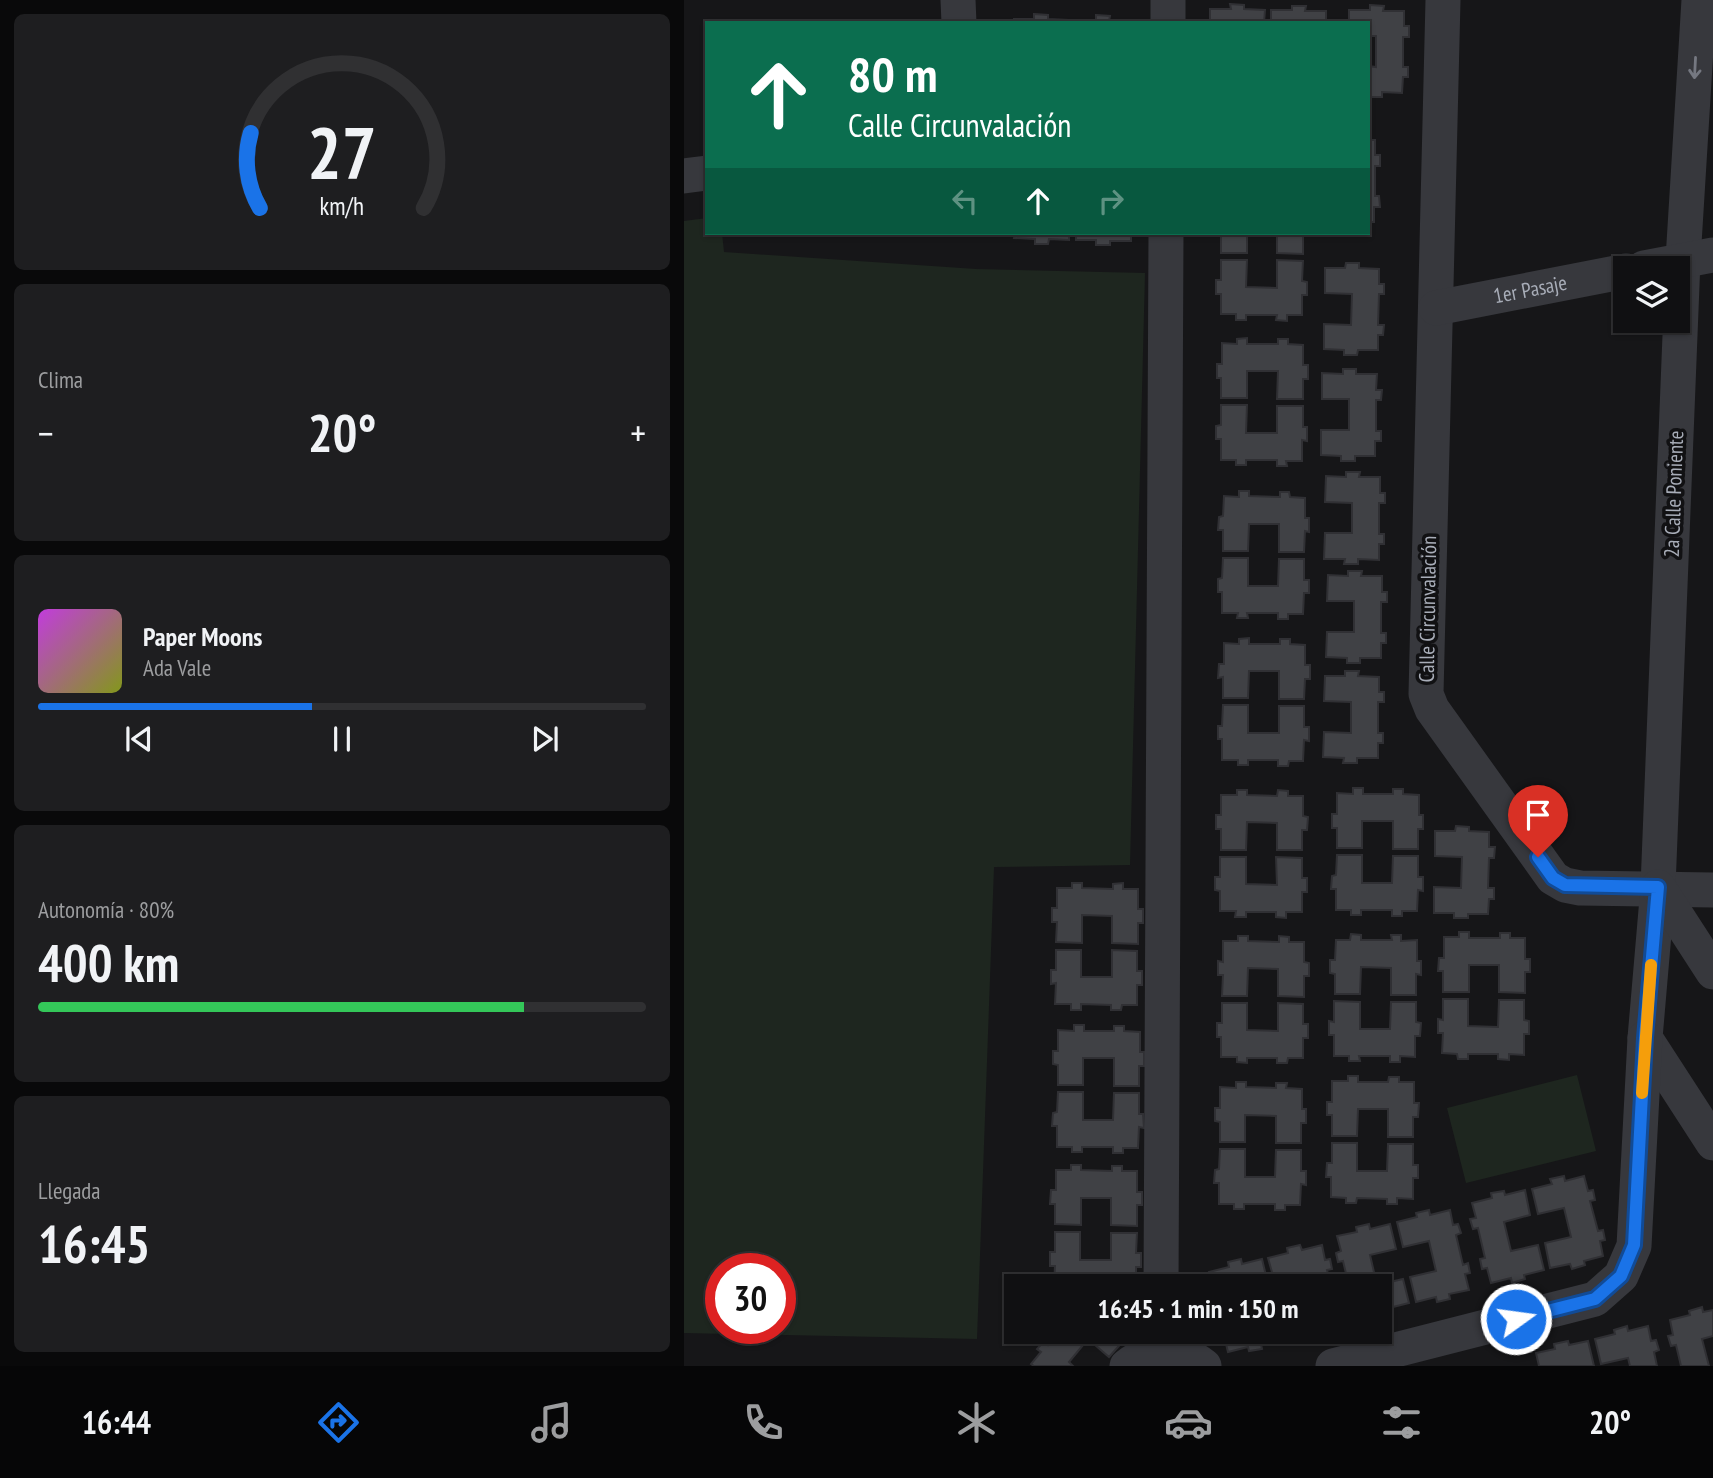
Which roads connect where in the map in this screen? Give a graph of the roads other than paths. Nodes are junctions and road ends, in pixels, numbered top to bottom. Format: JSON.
{"nodes":[{"id":1,"x":958,"y":0,"type":"edge"},
{"id":2,"x":1168,"y":0,"type":"edge"},
{"id":3,"x":1443,"y":0,"type":"edge"},
{"id":4,"x":1699,"y":0,"type":"edge"},
{"id":5,"x":959,"y":21,"type":"edge"},
{"id":6,"x":1168,"y":21,"type":"edge"},
{"id":7,"x":705,"y":173,"type":"edge"},
{"id":8,"x":684,"y":176,"type":"edge"},
{"id":9,"x":1166,"y":235,"type":"edge"},
{"id":10,"x":1698,"y":257,"type":"edge"},
{"id":11,"x":1613,"y":274,"type":"edge"},
{"id":12,"x":1436,"y":308,"type":"junction"},
{"id":13,"x":1658,"y":887,"type":"junction"},
{"id":14,"x":1713,"y":890,"type":"edge"},
{"id":15,"x":1713,"y":972,"type":"edge"},
{"id":16,"x":1645,"y":1038,"type":"junction"},
{"id":17,"x":1713,"y":1143,"type":"edge"},
{"id":18,"x":1161,"y":1274,"type":"edge"},
{"id":19,"x":1157,"y":1344,"type":"edge"},
{"id":20,"x":1167,"y":1344,"type":"edge"},
{"id":21,"x":1127,"y":1366,"type":"edge"},
{"id":22,"x":1204,"y":1366,"type":"edge"},
{"id":23,"x":1333,"y":1366,"type":"edge"}],
"edges":[{"from":1,"to":5,"type":"street"},
{"from":2,"to":6,"type":"street"},
{"from":3,"to":12,"type":"street","name":"Calle Circunvalación"},
{"from":4,"to":10,"type":"street","name":"2a Calle Poniente","one_way":true},
{"from":7,"to":8,"type":"street"},
{"from":9,"to":18,"type":"street"},
{"from":10,"to":13,"type":"street","name":"2a Calle Poniente"},
{"from":11,"to":12,"type":"street","name":"1er Pasaje"},
{"from":12,"to":13,"type":"street","name":"Calle Circunvalación"},
{"from":13,"to":14,"type":"street","name":"Calle Circunvalación"},
{"from":13,"to":15,"type":"street"},
{"from":13,"to":16,"type":"street"},
{"from":16,"to":17,"type":"street"},
{"from":16,"to":23,"type":"street"},
{"from":19,"to":21,"type":"street"},
{"from":20,"to":22,"type":"street"}]}
